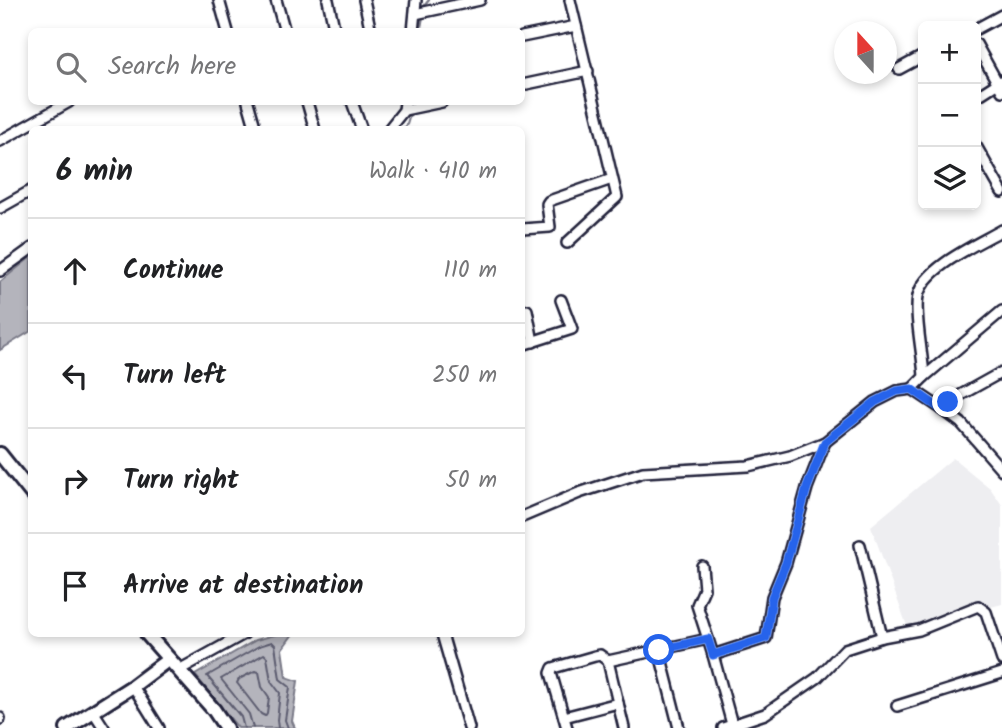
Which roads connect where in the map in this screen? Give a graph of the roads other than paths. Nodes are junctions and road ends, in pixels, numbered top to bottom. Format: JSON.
{"nodes":[{"id":1,"x":219,"y":0,"type":"edge"},
{"id":2,"x":276,"y":0,"type":"edge"},
{"id":3,"x":328,"y":0,"type":"edge"},
{"id":4,"x":364,"y":0,"type":"edge"},
{"id":5,"x":416,"y":0,"type":"edge"},
{"id":6,"x":480,"y":0,"type":"edge"},
{"id":7,"x":570,"y":0,"type":"edge"},
{"id":8,"x":421,"y":13,"type":"junction"},
{"id":9,"x":1002,"y":15,"type":"edge"},
{"id":10,"x":576,"y":26,"type":"junction"},
{"id":11,"x":981,"y":26,"type":"edge"},
{"id":12,"x":227,"y":28,"type":"edge"},
{"id":13,"x":284,"y":28,"type":"edge"},
{"id":14,"x":334,"y":28,"type":"edge"},
{"id":15,"x":370,"y":28,"type":"edge"},
{"id":16,"x":415,"y":28,"type":"edge"},
{"id":17,"x":525,"y":36,"type":"edge"},
{"id":18,"x":981,"y":52,"type":"edge"},
{"id":19,"x":918,"y":58,"type":"edge"},
{"id":20,"x":899,"y":69,"type":"dead end"},
{"id":21,"x":588,"y":71,"type":"junction"},
{"id":22,"x":525,"y":84,"type":"edge"},
{"id":23,"x":1001,"y":85,"type":"edge"},
{"id":24,"x":981,"y":95,"type":"edge"},
{"id":25,"x":64,"y":105,"type":"edge"},
{"id":26,"x":249,"y":105,"type":"edge"},
{"id":27,"x":308,"y":105,"type":"edge"},
{"id":28,"x":353,"y":105,"type":"edge"},
{"id":29,"x":408,"y":107,"type":"edge"},
{"id":30,"x":255,"y":126,"type":"edge"},
{"id":31,"x":315,"y":126,"type":"edge"},
{"id":32,"x":361,"y":126,"type":"edge"},
{"id":33,"x":391,"y":126,"type":"edge"},
{"id":34,"x":0,"y":141,"type":"edge"},
{"id":35,"x":977,"y":147,"type":"edge"},
{"id":36,"x":612,"y":179,"type":"junction"},
{"id":37,"x":28,"y":192,"type":"edge"},
{"id":38,"x":1002,"y":192,"type":"edge"},
{"id":39,"x":0,"y":208,"type":"edge"},
{"id":40,"x":525,"y":229,"type":"edge"},
{"id":41,"x":1002,"y":230,"type":"edge"},
{"id":42,"x":567,"y":243,"type":"dead end"},
{"id":43,"x":28,"y":251,"type":"edge"},
{"id":44,"x":0,"y":271,"type":"edge"},
{"id":45,"x":561,"y":300,"type":"dead end"},
{"id":46,"x":527,"y":310,"type":"dead end"},
{"id":47,"x":1002,"y":310,"type":"edge"},
{"id":48,"x":533,"y":342,"type":"junction"},
{"id":49,"x":525,"y":344,"type":"edge"},
{"id":50,"x":1002,"y":373,"type":"edge"},
{"id":51,"x":924,"y":377,"type":"junction"},
{"id":52,"x":912,"y":389,"type":"junction"},
{"id":53,"x":942,"y":410,"type":"junction"},
{"id":54,"x":825,"y":442,"type":"junction"},
{"id":55,"x":0,"y":454,"type":"edge"},
{"id":56,"x":1002,"y":470,"type":"edge"},
{"id":57,"x":28,"y":489,"type":"edge"},
{"id":58,"x":525,"y":516,"type":"edge"},
{"id":59,"x":860,"y":545,"type":"dead end"},
{"id":60,"x":702,"y":566,"type":"dead end"},
{"id":61,"x":150,"y":637,"type":"edge"},
{"id":62,"x":239,"y":637,"type":"edge"},
{"id":63,"x":443,"y":637,"type":"edge"},
{"id":64,"x":881,"y":637,"type":"junction"},
{"id":65,"x":708,"y":639,"type":"junction"},
{"id":66,"x":659,"y":650,"type":"junction"},
{"id":67,"x":713,"y":655,"type":"junction"},
{"id":68,"x":169,"y":660,"type":"junction"},
{"id":69,"x":1002,"y":660,"type":"edge"},
{"id":70,"x":608,"y":661,"type":"junction"},
{"id":71,"x":179,"y":670,"type":"junction"},
{"id":72,"x":1002,"y":673,"type":"edge"},
{"id":73,"x":133,"y":685,"type":"junction"},
{"id":74,"x":618,"y":703,"type":"junction"},
{"id":75,"x":897,"y":705,"type":"dead end"},
{"id":76,"x":93,"y":710,"type":"junction"},
{"id":77,"x":564,"y":717,"type":"junction"},
{"id":78,"x":730,"y":727,"type":"edge"},
{"id":79,"x":67,"y":728,"type":"edge"},
{"id":80,"x":104,"y":728,"type":"edge"},
{"id":81,"x":159,"y":728,"type":"edge"},
{"id":82,"x":226,"y":728,"type":"edge"},
{"id":83,"x":469,"y":728,"type":"edge"},
{"id":84,"x":567,"y":728,"type":"edge"},
{"id":85,"x":624,"y":728,"type":"edge"},
{"id":86,"x":679,"y":728,"type":"edge"}],
"edges":[{"from":1,"to":12,"type":"street"},
{"from":2,"to":13,"type":"street"},
{"from":3,"to":14,"type":"street"},
{"from":4,"to":15,"type":"street"},
{"from":5,"to":8,"type":"street"},
{"from":6,"to":8,"type":"street"},
{"from":7,"to":10,"type":"street"},
{"from":8,"to":16,"type":"street"},
{"from":9,"to":11,"type":"street"},
{"from":10,"to":17,"type":"street"},
{"from":10,"to":21,"type":"street"},
{"from":18,"to":23,"type":"street"},
{"from":19,"to":20,"type":"street"},
{"from":21,"to":22,"type":"street"},
{"from":21,"to":36,"type":"street"},
{"from":23,"to":24,"type":"street"},
{"from":25,"to":34,"type":"street"},
{"from":26,"to":30,"type":"street"},
{"from":27,"to":31,"type":"street"},
{"from":28,"to":32,"type":"street"},
{"from":29,"to":33,"type":"street"},
{"from":35,"to":38,"type":"street"},
{"from":36,"to":40,"type":"street"},
{"from":36,"to":42,"type":"street"},
{"from":37,"to":39,"type":"street"},
{"from":41,"to":51,"type":"street"},
{"from":43,"to":44,"type":"street"},
{"from":45,"to":48,"type":"street"},
{"from":46,"to":48,"type":"street"},
{"from":47,"to":51,"type":"street"},
{"from":48,"to":49,"type":"street"},
{"from":50,"to":53,"type":"street"},
{"from":51,"to":52,"type":"street"},
{"from":52,"to":53,"type":"street"},
{"from":52,"to":54,"type":"street"},
{"from":53,"to":56,"type":"street"},
{"from":54,"to":58,"type":"street"},
{"from":54,"to":67,"type":"street"},
{"from":55,"to":57,"type":"street"},
{"from":59,"to":64,"type":"street"},
{"from":60,"to":65,"type":"street"},
{"from":61,"to":68,"type":"street"},
{"from":62,"to":71,"type":"street"},
{"from":63,"to":83,"type":"street"},
{"from":64,"to":69,"type":"street"},
{"from":64,"to":78,"type":"street"},
{"from":65,"to":66,"type":"street"},
{"from":65,"to":67,"type":"street"},
{"from":66,"to":70,"type":"street"},
{"from":66,"to":86,"type":"street"},
{"from":67,"to":78,"type":"street"},
{"from":68,"to":71,"type":"street"},
{"from":68,"to":73,"type":"street"},
{"from":70,"to":74,"type":"street"},
{"from":70,"to":77,"type":"street"},
{"from":71,"to":82,"type":"street"},
{"from":72,"to":75,"type":"street"},
{"from":73,"to":76,"type":"street"},
{"from":73,"to":81,"type":"street"},
{"from":74,"to":77,"type":"street"},
{"from":74,"to":85,"type":"street"},
{"from":76,"to":79,"type":"street"},
{"from":76,"to":80,"type":"street"},
{"from":77,"to":84,"type":"street"}]}
